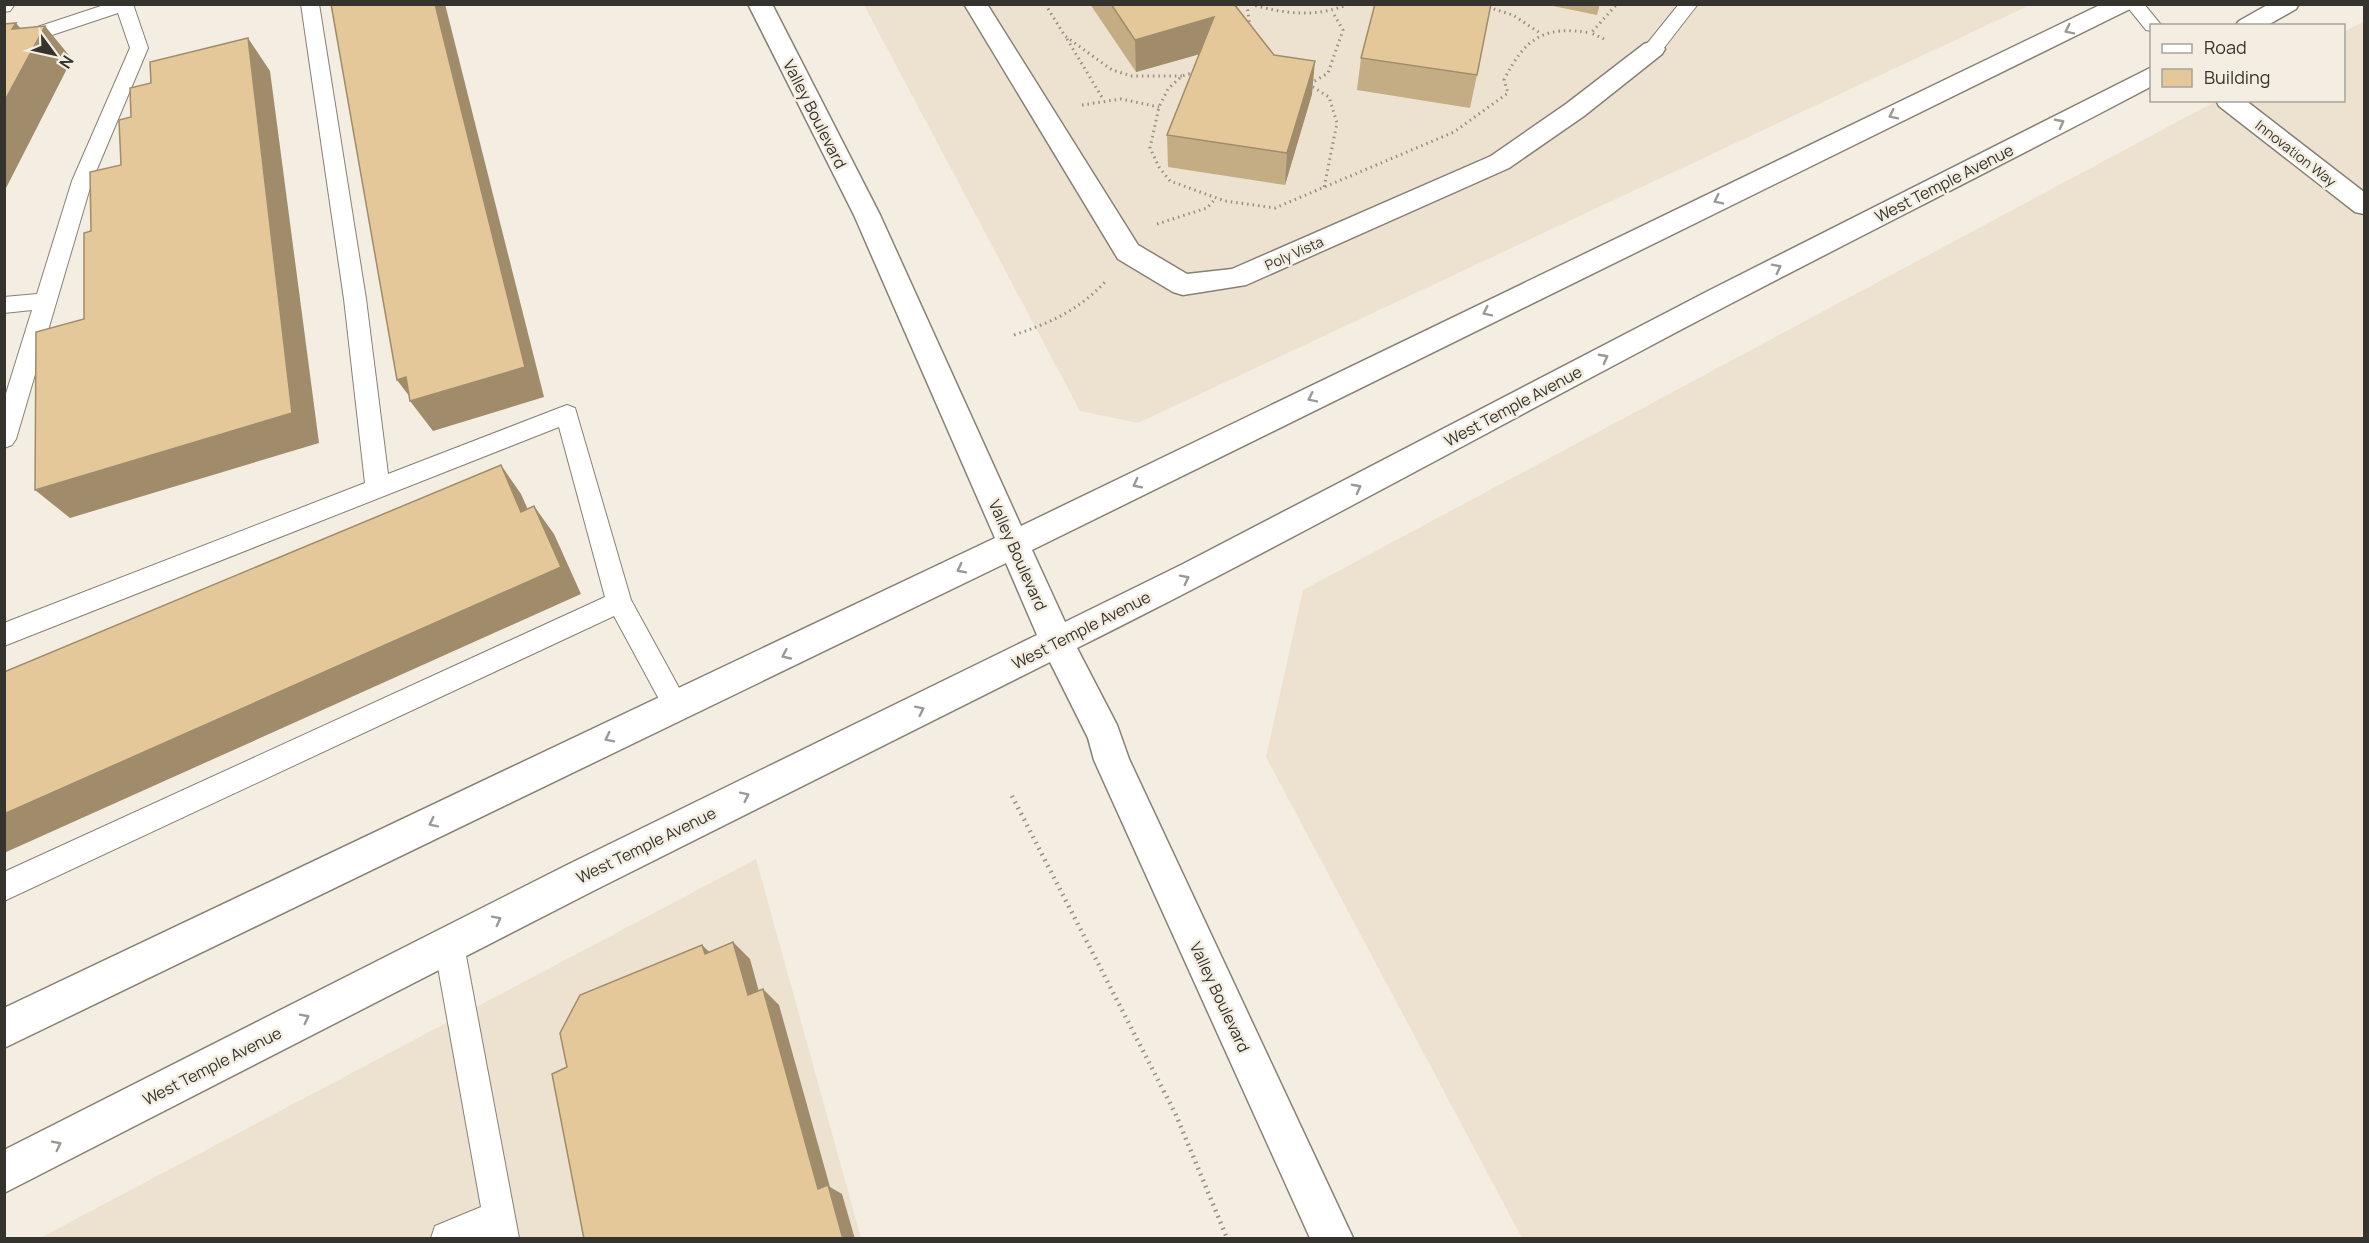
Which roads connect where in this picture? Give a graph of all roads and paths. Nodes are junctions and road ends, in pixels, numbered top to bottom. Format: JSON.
{"nodes":[{"id":1,"x":310,"y":4,"type":"edge"},
{"id":2,"x":760,"y":4,"type":"edge"},
{"id":3,"x":975,"y":4,"type":"edge"},
{"id":4,"x":1045,"y":4,"type":"edge"},
{"id":5,"x":1248,"y":4,"type":"edge"},
{"id":6,"x":1350,"y":4,"type":"edge"},
{"id":7,"x":1478,"y":4,"type":"edge"},
{"id":8,"x":1689,"y":4,"type":"edge"},
{"id":9,"x":2122,"y":4,"type":"edge"},
{"id":10,"x":2134,"y":4,"type":"edge"},
{"id":11,"x":2288,"y":4,"type":"edge"},
{"id":12,"x":124,"y":5,"type":"edge"},
{"id":13,"x":1333,"y":13,"type":"junction"},
{"id":14,"x":2151,"y":24,"type":"edge"},
{"id":15,"x":2251,"y":24,"type":"edge"},
{"id":16,"x":1250,"y":30,"type":"edge"},
{"id":17,"x":1540,"y":33,"type":"junction"},
{"id":18,"x":1591,"y":33,"type":"dead end"},
{"id":19,"x":1065,"y":36,"type":"junction"},
{"id":20,"x":4,"y":45,"type":"edge"},
{"id":21,"x":1653,"y":49,"type":"joint"},
{"id":22,"x":1205,"y":70,"type":"edge"},
{"id":23,"x":1182,"y":76,"type":"junction"},
{"id":24,"x":2150,"y":76,"type":"edge"},
{"id":25,"x":1301,"y":83,"type":"edge"},
{"id":26,"x":1309,"y":85,"type":"junction"},
{"id":27,"x":1103,"y":99,"type":"junction"},
{"id":28,"x":2231,"y":102,"type":"edge"},
{"id":29,"x":1159,"y":106,"type":"junction"},
{"id":30,"x":1044,"y":116,"type":"junction"},
{"id":31,"x":1324,"y":188,"type":"junction"},
{"id":32,"x":1216,"y":198,"type":"junction"},
{"id":33,"x":2364,"y":206,"type":"edge"},
{"id":34,"x":1128,"y":252,"type":"junction"},
{"id":35,"x":46,"y":301,"type":"junction"},
{"id":36,"x":4,"y":304,"type":"edge"},
{"id":37,"x":1014,"y":335,"type":"dead end"},
{"id":38,"x":4,"y":439,"type":"edge"},
{"id":39,"x":378,"y":488,"type":"junction"},
{"id":40,"x":1013,"y":543,"type":"junction"},
{"id":41,"x":619,"y":602,"type":"junction"},
{"id":42,"x":4,"y":634,"type":"edge"},
{"id":43,"x":1057,"y":642,"type":"junction"},
{"id":44,"x":676,"y":706,"type":"junction"},
{"id":45,"x":1012,"y":796,"type":"dead end"},
{"id":46,"x":4,"y":887,"type":"edge"},
{"id":47,"x":449,"y":945,"type":"junction"},
{"id":48,"x":4,"y":1029,"type":"edge"},
{"id":49,"x":4,"y":1172,"type":"edge"},
{"id":50,"x":501,"y":1227,"type":"edge"},
{"id":51,"x":447,"y":1239,"type":"edge"},
{"id":52,"x":1227,"y":1239,"type":"edge"},
{"id":53,"x":1332,"y":1239,"type":"edge"}],
"edges":[{"from":1,"to":39,"type":"lane"},
{"from":2,"to":40,"type":"main road","name":"Valley Boulevard"},
{"from":3,"to":30,"type":"main road","name":"Poly Vista"},
{"from":4,"to":19,"type":"path"},
{"from":5,"to":13,"type":"path"},
{"from":5,"to":16,"type":"path"},
{"from":6,"to":13,"type":"path"},
{"from":7,"to":17,"type":"path"},
{"from":8,"to":21,"type":"lane","name":"Poly Vista"},
{"from":9,"to":40,"type":"main road","one_way":true},
{"from":10,"to":14,"type":"lane"},
{"from":11,"to":15,"type":"main road"},
{"from":12,"to":20,"type":"lane"},
{"from":12,"to":35,"type":"lane"},
{"from":13,"to":26,"type":"path"},
{"from":17,"to":18,"type":"path"},
{"from":17,"to":31,"type":"path"},
{"from":19,"to":23,"type":"path"},
{"from":19,"to":27,"type":"path"},
{"from":21,"to":34,"type":"main road","name":"Poly Vista"},
{"from":22,"to":23,"type":"path"},
{"from":23,"to":29,"type":"path"},
{"from":43,"to":24,"type":"main road","name":"West Temple Avenue","one_way":true},
{"from":25,"to":26,"type":"path"},
{"from":26,"to":31,"type":"path"},
{"from":27,"to":29,"type":"path"},
{"from":27,"to":30,"type":"path"},
{"from":28,"to":33,"type":"main road","name":"Innovation Way"},
{"from":29,"to":32,"type":"path"},
{"from":30,"to":34,"type":"main road","name":"Poly Vista"},
{"from":31,"to":32,"type":"path"},
{"from":32,"to":34,"type":"path"},
{"from":34,"to":37,"type":"path"},
{"from":35,"to":36,"type":"lane"},
{"from":35,"to":38,"type":"lane"},
{"from":39,"to":41,"type":"lane"},
{"from":39,"to":42,"type":"lane"},
{"from":40,"to":43,"type":"main road","name":"Valley Boulevard"},
{"from":40,"to":44,"type":"main road","one_way":true},
{"from":41,"to":44,"type":"lane"},
{"from":41,"to":46,"type":"lane"},
{"from":47,"to":43,"type":"main road","name":"West Temple Avenue","one_way":true},
{"from":43,"to":53,"type":"main road","name":"Valley Boulevard"},
{"from":44,"to":48,"type":"main road","one_way":true},
{"from":45,"to":52,"type":"path"},
{"from":49,"to":47,"type":"main road","name":"West Temple Avenue","one_way":true},
{"from":47,"to":50,"type":"lane"},
{"from":50,"to":51,"type":"lane"}]}
